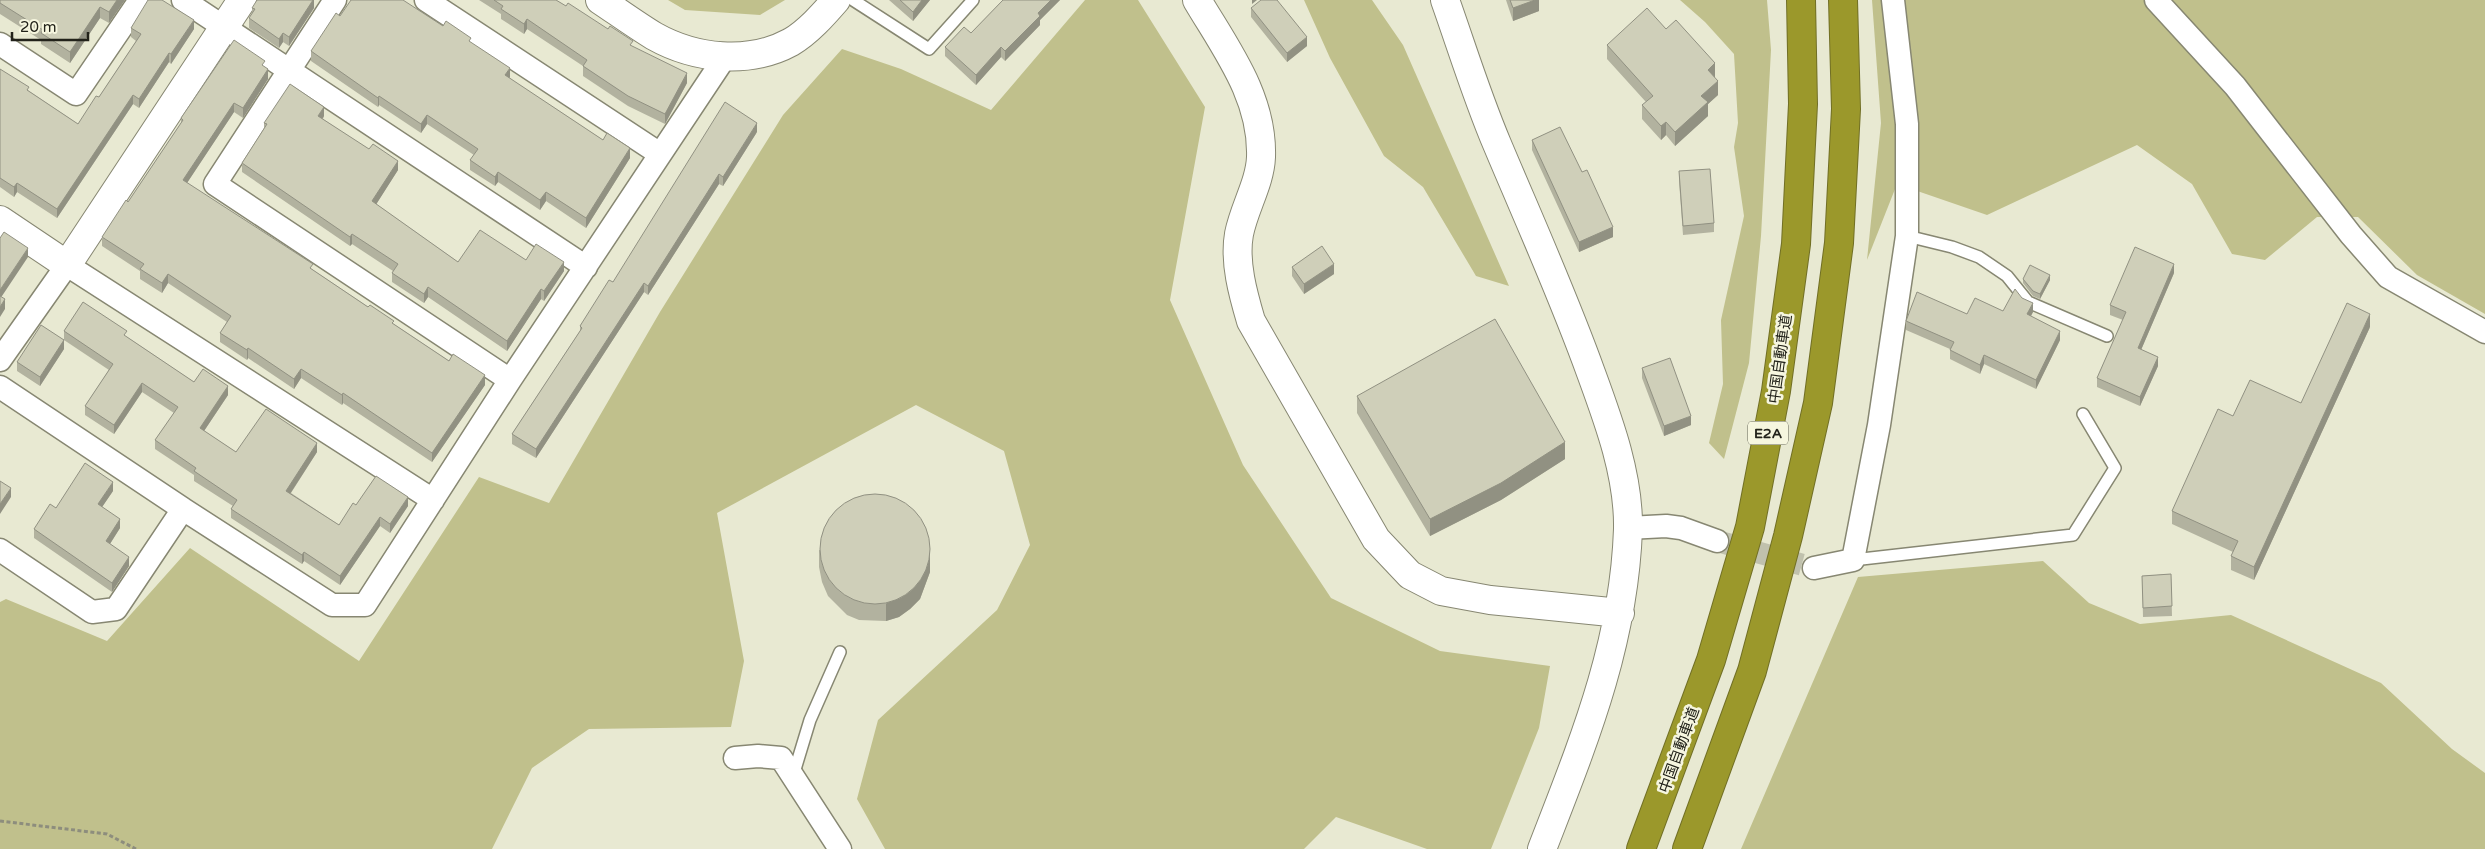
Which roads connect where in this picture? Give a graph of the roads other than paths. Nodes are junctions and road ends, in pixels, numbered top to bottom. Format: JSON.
{"nodes":[{"id":1,"x":140,"y":0,"type":"edge"},
{"id":2,"x":183,"y":0,"type":"edge"},
{"id":3,"x":242,"y":0,"type":"edge"},
{"id":4,"x":335,"y":0,"type":"edge"},
{"id":5,"x":426,"y":0,"type":"edge"},
{"id":6,"x":600,"y":0,"type":"edge"},
{"id":7,"x":836,"y":0,"type":"edge"},
{"id":8,"x":853,"y":0,"type":"edge"},
{"id":9,"x":973,"y":0,"type":"edge"},
{"id":10,"x":1196,"y":0,"type":"edge"},
{"id":11,"x":1445,"y":0,"type":"edge"},
{"id":12,"x":1801,"y":0,"type":"edge"},
{"id":13,"x":1843,"y":0,"type":"edge"},
{"id":14,"x":1893,"y":0,"type":"edge"},
{"id":15,"x":2156,"y":0,"type":"edge"},
{"id":16,"x":224,"y":27,"type":"junction"},
{"id":17,"x":0,"y":44,"type":"edge"},
{"id":18,"x":725,"y":57,"type":"junction"},
{"id":19,"x":290,"y":71,"type":"junction"},
{"id":20,"x":660,"y":154,"type":"junction"},
{"id":21,"x":0,"y":220,"type":"edge"},
{"id":22,"x":1907,"y":236,"type":"junction"},
{"id":23,"x":67,"y":265,"type":"junction"},
{"id":24,"x":586,"y":267,"type":"junction"},
{"id":25,"x":2485,"y":332,"type":"edge"},
{"id":26,"x":2107,"y":336,"type":"dead end"},
{"id":27,"x":0,"y":360,"type":"edge"},
{"id":28,"x":510,"y":380,"type":"junction"},
{"id":29,"x":0,"y":387,"type":"edge"},
{"id":30,"x":2083,"y":414,"type":"dead end"},
{"id":31,"x":433,"y":500,"type":"junction"},
{"id":32,"x":183,"y":509,"type":"junction"},
{"id":33,"x":1628,"y":528,"type":"junction"},
{"id":34,"x":1717,"y":541,"type":"tunnel mouth"},
{"id":35,"x":0,"y":550,"type":"edge"},
{"id":36,"x":1853,"y":560,"type":"junction"},
{"id":37,"x":1814,"y":568,"type":"tunnel mouth"},
{"id":38,"x":1620,"y":613,"type":"junction"},
{"id":39,"x":840,"y":652,"type":"dead end"},
{"id":40,"x":735,"y":758,"type":"dead end"},
{"id":41,"x":793,"y":776,"type":"junction"},
{"id":42,"x":840,"y":849,"type":"edge"},
{"id":43,"x":1542,"y":849,"type":"edge"},
{"id":44,"x":1641,"y":849,"type":"edge"},
{"id":45,"x":1687,"y":849,"type":"edge"}],
"edges":[{"from":1,"to":17,"type":"street"},
{"from":2,"to":16,"type":"street"},
{"from":3,"to":16,"type":"street"},
{"from":4,"to":19,"type":"street"},
{"from":5,"to":20,"type":"street"},
{"from":6,"to":18,"type":"street"},
{"from":7,"to":18,"type":"street"},
{"from":8,"to":9,"type":"lane"},
{"from":10,"to":38,"type":"street"},
{"from":11,"to":33,"type":"street"},
{"from":12,"to":44,"type":"highway","name":"中国自動車道","number":"E2A"},
{"from":13,"to":45,"type":"highway","number":"E2A"},
{"from":14,"to":22,"type":"street"},
{"from":15,"to":25,"type":"street"},
{"from":16,"to":19,"type":"street"},
{"from":16,"to":23,"type":"street"},
{"from":18,"to":20,"type":"street"},
{"from":19,"to":24,"type":"street"},
{"from":19,"to":28,"type":"street"},
{"from":20,"to":24,"type":"street"},
{"from":21,"to":23,"type":"street"},
{"from":22,"to":26,"type":"lane"},
{"from":22,"to":36,"type":"street"},
{"from":23,"to":27,"type":"street"},
{"from":23,"to":31,"type":"street"},
{"from":24,"to":28,"type":"street"},
{"from":28,"to":31,"type":"street"},
{"from":29,"to":32,"type":"street"},
{"from":30,"to":36,"type":"lane"},
{"from":31,"to":32,"type":"street"},
{"from":32,"to":35,"type":"street"},
{"from":33,"to":34,"type":"street"},
{"from":33,"to":38,"type":"street"},
{"from":36,"to":37,"type":"street"},
{"from":38,"to":43,"type":"street"},
{"from":39,"to":41,"type":"lane"},
{"from":40,"to":41,"type":"street"},
{"from":41,"to":42,"type":"street"}]}
